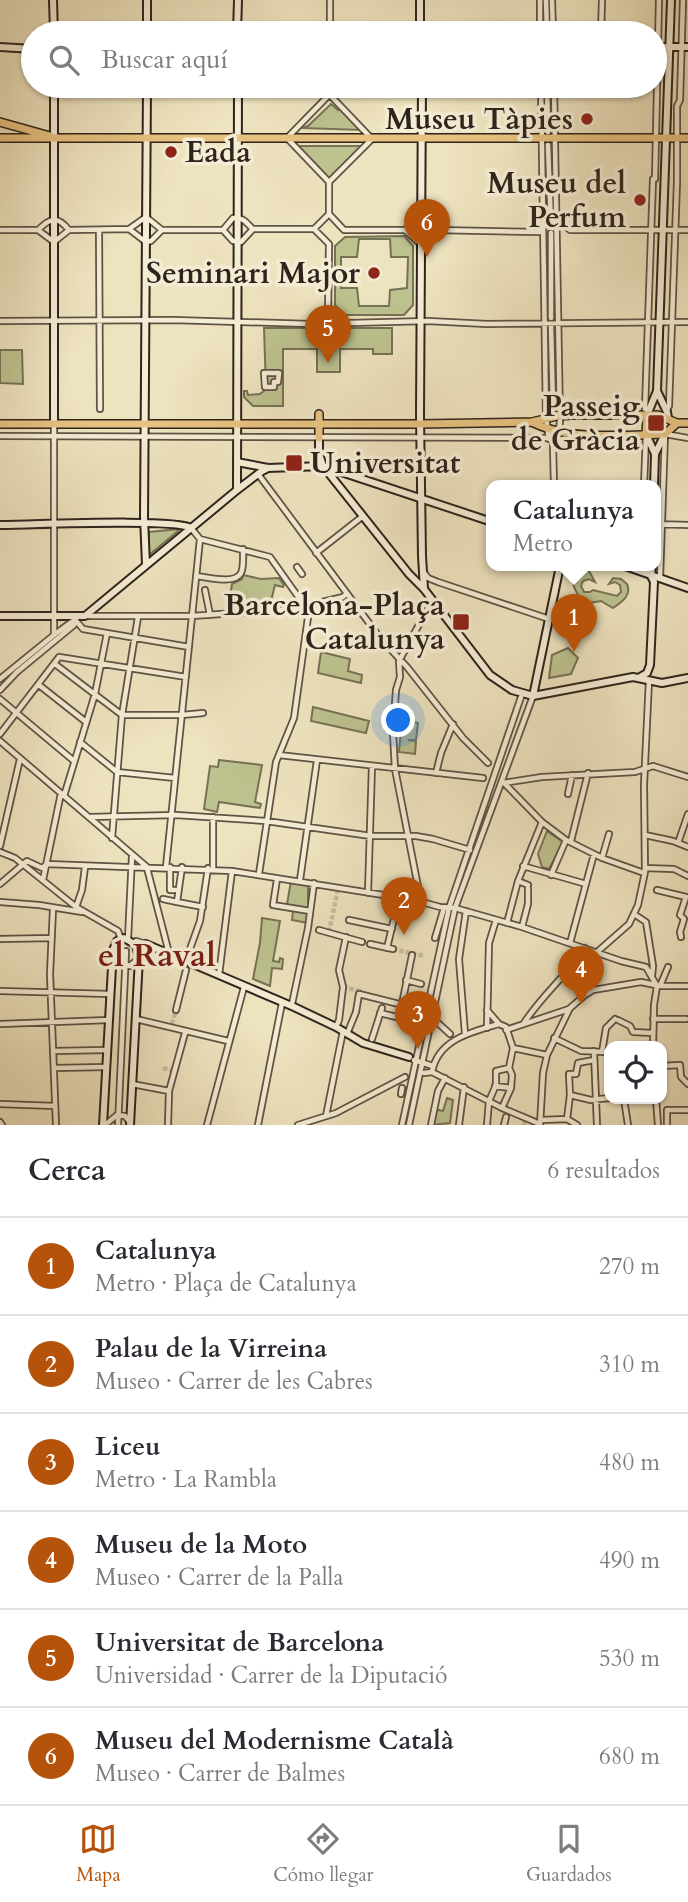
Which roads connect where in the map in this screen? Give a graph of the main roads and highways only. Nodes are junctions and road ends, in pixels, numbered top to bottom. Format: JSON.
{"nodes":[{"id":1,"x":53,"y":0,"type":"edge"},
{"id":2,"x":147,"y":0,"type":"edge"},
{"id":3,"x":238,"y":0,"type":"edge"},
{"id":4,"x":420,"y":0,"type":"edge"},
{"id":5,"x":671,"y":0,"type":"edge"},
{"id":6,"x":54,"y":21,"type":"edge"},
{"id":7,"x":147,"y":21,"type":"edge"},
{"id":8,"x":237,"y":21,"type":"edge"},
{"id":9,"x":421,"y":21,"type":"edge"},
{"id":10,"x":0,"y":47,"type":"edge"},
{"id":11,"x":670,"y":47,"type":"junction"},
{"id":12,"x":685,"y":47,"type":"edge"},
{"id":13,"x":21,"y":48,"type":"edge"},
{"id":14,"x":54,"y":98,"type":"edge"},
{"id":15,"x":146,"y":98,"type":"edge"},
{"id":16,"x":238,"y":98,"type":"edge"},
{"id":17,"x":422,"y":98,"type":"edge"},
{"id":18,"x":0,"y":122,"type":"edge"},
{"id":19,"x":666,"y":137,"type":"junction"},
{"id":20,"x":0,"y":138,"type":"edge"},
{"id":21,"x":54,"y":138,"type":"junction"},
{"id":22,"x":146,"y":138,"type":"junction"},
{"id":23,"x":238,"y":138,"type":"junction"},
{"id":24,"x":422,"y":138,"type":"junction"},
{"id":25,"x":688,"y":138,"type":"edge"},
{"id":26,"x":657,"y":391,"type":"junction"},
{"id":27,"x":646,"y":412,"type":"junction"},
{"id":28,"x":667,"y":414,"type":"junction"},
{"id":29,"x":319,"y":418,"type":"junction"},
{"id":30,"x":532,"y":422,"type":"junction"},
{"id":31,"x":145,"y":423,"type":"junction"},
{"id":32,"x":237,"y":423,"type":"junction"},
{"id":33,"x":677,"y":423,"type":"junction"},
{"id":34,"x":688,"y":423,"type":"edge"},
{"id":35,"x":0,"y":424,"type":"edge"},
{"id":36,"x":54,"y":424,"type":"junction"},
{"id":37,"x":420,"y":424,"type":"junction"},
{"id":38,"x":646,"y":434,"type":"junction"},
{"id":39,"x":666,"y":434,"type":"junction"},
{"id":40,"x":319,"y":438,"type":"joint"},
{"id":41,"x":655,"y":454,"type":"junction"},
{"id":42,"x":237,"y":462,"type":"junction"},
{"id":43,"x":323,"y":466,"type":"junction"},
{"id":44,"x":268,"y":468,"type":"junction"},
{"id":45,"x":654,"y":480,"type":"edge"},
{"id":46,"x":236,"y":490,"type":"junction"},
{"id":47,"x":421,"y":499,"type":"junction"},
{"id":48,"x":486,"y":520,"type":"edge"},
{"id":49,"x":144,"y":523,"type":"junction"},
{"id":50,"x":0,"y":525,"type":"edge"},
{"id":51,"x":191,"y":528,"type":"junction"},
{"id":52,"x":146,"y":565,"type":"junction"},
{"id":53,"x":559,"y":571,"type":"edge"},
{"id":54,"x":645,"y":571,"type":"edge"},
{"id":55,"x":653,"y":571,"type":"edge"},
{"id":56,"x":655,"y":579,"type":"junction"},
{"id":57,"x":688,"y":588,"type":"edge"},
{"id":58,"x":424,"y":589,"type":"junction"},
{"id":59,"x":0,"y":616,"type":"edge"},
{"id":60,"x":640,"y":677,"type":"junction"},
{"id":61,"x":688,"y":678,"type":"edge"},
{"id":62,"x":533,"y":696,"type":"junction"},
{"id":63,"x":146,"y":944,"type":"road end"},
{"id":64,"x":418,"y":1062,"type":"road end"},
{"id":65,"x":104,"y":1125,"type":"edge"},
{"id":66,"x":130,"y":1125,"type":"edge"}],
"edges":[{"from":1,"to":6,"type":"main road"},
{"from":2,"to":7,"type":"main road"},
{"from":3,"to":8,"type":"main road"},
{"from":4,"to":9,"type":"main road"},
{"from":5,"to":11,"type":"main road"},
{"from":10,"to":13,"type":"main road"},
{"from":11,"to":12,"type":"main road"},
{"from":11,"to":19,"type":"main road"},
{"from":14,"to":21,"type":"main road"},
{"from":15,"to":22,"type":"main road"},
{"from":16,"to":23,"type":"main road"},
{"from":17,"to":24,"type":"main road"},
{"from":18,"to":21,"type":"main road"},
{"from":19,"to":24,"type":"main road"},
{"from":19,"to":25,"type":"main road"},
{"from":19,"to":26,"type":"main road"},
{"from":20,"to":21,"type":"main road"},
{"from":21,"to":22,"type":"main road"},
{"from":21,"to":36,"type":"main road"},
{"from":22,"to":23,"type":"main road"},
{"from":22,"to":31,"type":"main road"},
{"from":23,"to":24,"type":"main road"},
{"from":23,"to":32,"type":"main road"},
{"from":24,"to":37,"type":"main road"},
{"from":26,"to":27,"type":"main road"},
{"from":26,"to":28,"type":"main road"},
{"from":27,"to":28,"type":"main road"},
{"from":27,"to":30,"type":"main road"},
{"from":27,"to":38,"type":"main road"},
{"from":28,"to":33,"type":"main road"},
{"from":28,"to":39,"type":"main road"},
{"from":29,"to":32,"type":"main road"},
{"from":29,"to":37,"type":"main road"},
{"from":29,"to":40,"type":"main road"},
{"from":30,"to":37,"type":"main road"},
{"from":30,"to":38,"type":"main road"},
{"from":31,"to":32,"type":"main road"},
{"from":31,"to":36,"type":"main road"},
{"from":31,"to":49,"type":"main road"},
{"from":32,"to":42,"type":"main road"},
{"from":33,"to":34,"type":"main road"},
{"from":33,"to":39,"type":"main road"},
{"from":35,"to":36,"type":"main road"},
{"from":37,"to":47,"type":"main road"},
{"from":38,"to":39,"type":"main road"},
{"from":38,"to":41,"type":"main road"},
{"from":39,"to":41,"type":"main road"},
{"from":40,"to":43,"type":"main road"},
{"from":41,"to":45,"type":"main road"},
{"from":42,"to":44,"type":"main road"},
{"from":42,"to":46,"type":"main road"},
{"from":43,"to":44,"type":"main road"},
{"from":43,"to":47,"type":"main road"},
{"from":43,"to":58,"type":"main road"},
{"from":44,"to":46,"type":"main road"},
{"from":46,"to":51,"type":"main road"},
{"from":47,"to":48,"type":"main road"},
{"from":47,"to":58,"type":"main road"},
{"from":49,"to":50,"type":"main road"},
{"from":49,"to":51,"type":"main road"},
{"from":49,"to":52,"type":"main road"},
{"from":51,"to":52,"type":"main road"},
{"from":52,"to":59,"type":"main road"},
{"from":53,"to":62,"type":"main road"},
{"from":54,"to":56,"type":"main road"},
{"from":55,"to":56,"type":"main road"},
{"from":56,"to":57,"type":"main road"},
{"from":56,"to":60,"type":"main road"},
{"from":58,"to":62,"type":"main road"},
{"from":60,"to":61,"type":"main road"},
{"from":60,"to":62,"type":"main road"},
{"from":63,"to":64,"type":"main road"},
{"from":65,"to":66,"type":"main road"}]}
